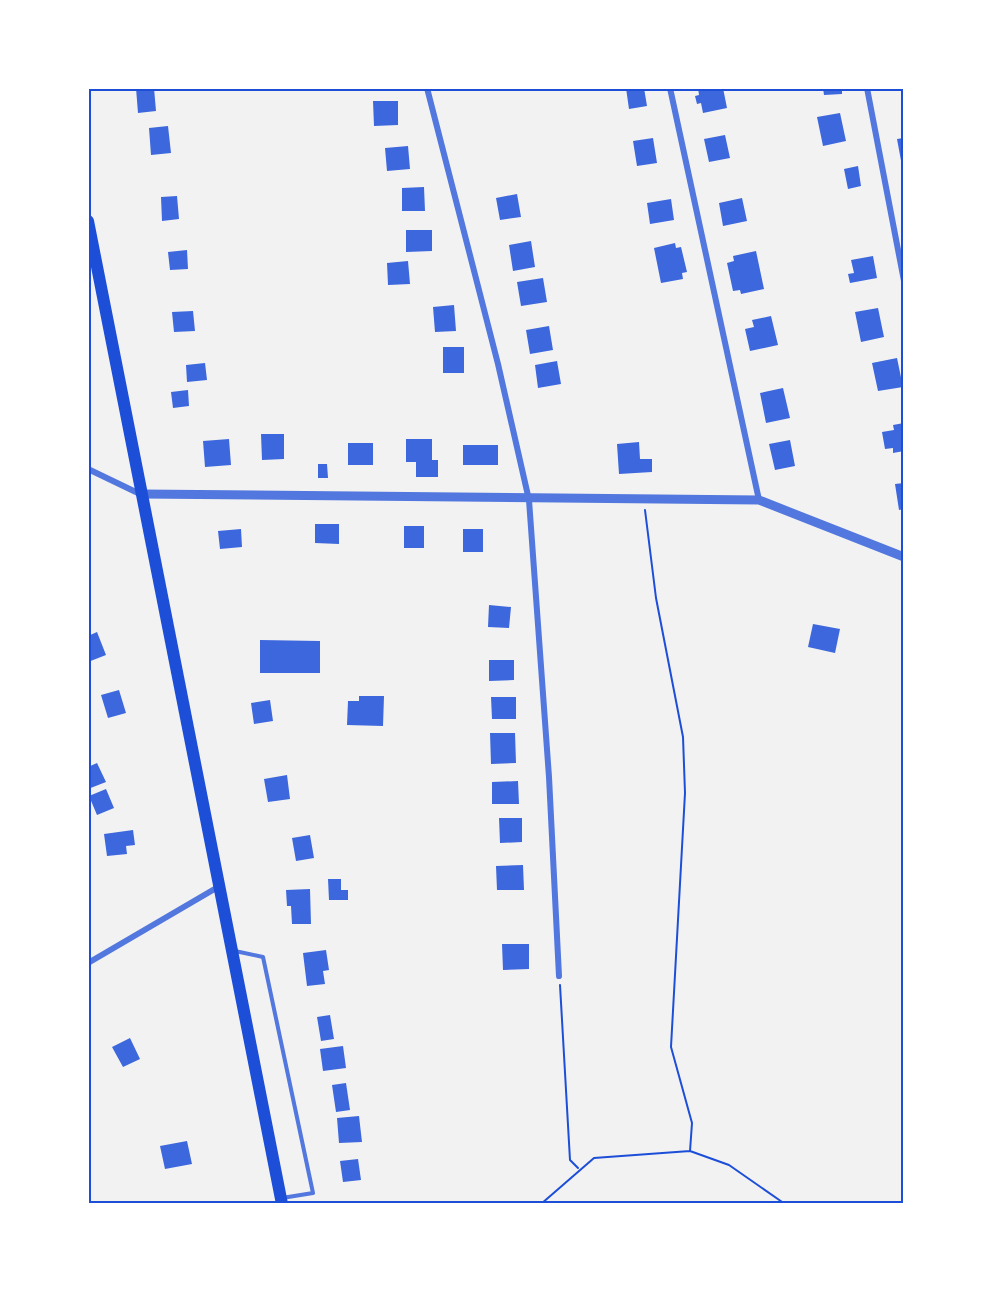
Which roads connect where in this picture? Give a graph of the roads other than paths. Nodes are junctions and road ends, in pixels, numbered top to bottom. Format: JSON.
{"nodes":[{"id":1,"x":427,"y":88,"type":"edge"},
{"id":2,"x":670,"y":88,"type":"edge"},
{"id":3,"x":867,"y":88,"type":"edge"},
{"id":4,"x":88,"y":221,"type":"edge"},
{"id":5,"x":903,"y":281,"type":"edge"},
{"id":6,"x":88,"y":469,"type":"edge"},
{"id":7,"x":141,"y":494,"type":"junction"},
{"id":8,"x":529,"y":500,"type":"junction"},
{"id":9,"x":759,"y":500,"type":"junction"},
{"id":10,"x":903,"y":557,"type":"edge"},
{"id":11,"x":218,"y":887,"type":"junction"},
{"id":12,"x":233,"y":950,"type":"junction"},
{"id":13,"x":88,"y":963,"type":"edge"},
{"id":14,"x":560,"y":976,"type":"road end"},
{"id":15,"x":281,"y":1201,"type":"edge"}],
"edges":[{"from":1,"to":8,"type":"street"},
{"from":2,"to":9,"type":"street"},
{"from":3,"to":5,"type":"street"},
{"from":4,"to":7,"type":"main road"},
{"from":6,"to":7,"type":"street"},
{"from":7,"to":8,"type":"street"},
{"from":7,"to":11,"type":"main road"},
{"from":8,"to":9,"type":"street"},
{"from":8,"to":14,"type":"street"},
{"from":9,"to":10,"type":"street"},
{"from":11,"to":12,"type":"main road"},
{"from":11,"to":13,"type":"street"},
{"from":12,"to":15,"type":"main road"},
{"from":12,"to":15,"type":"lane"}]}
